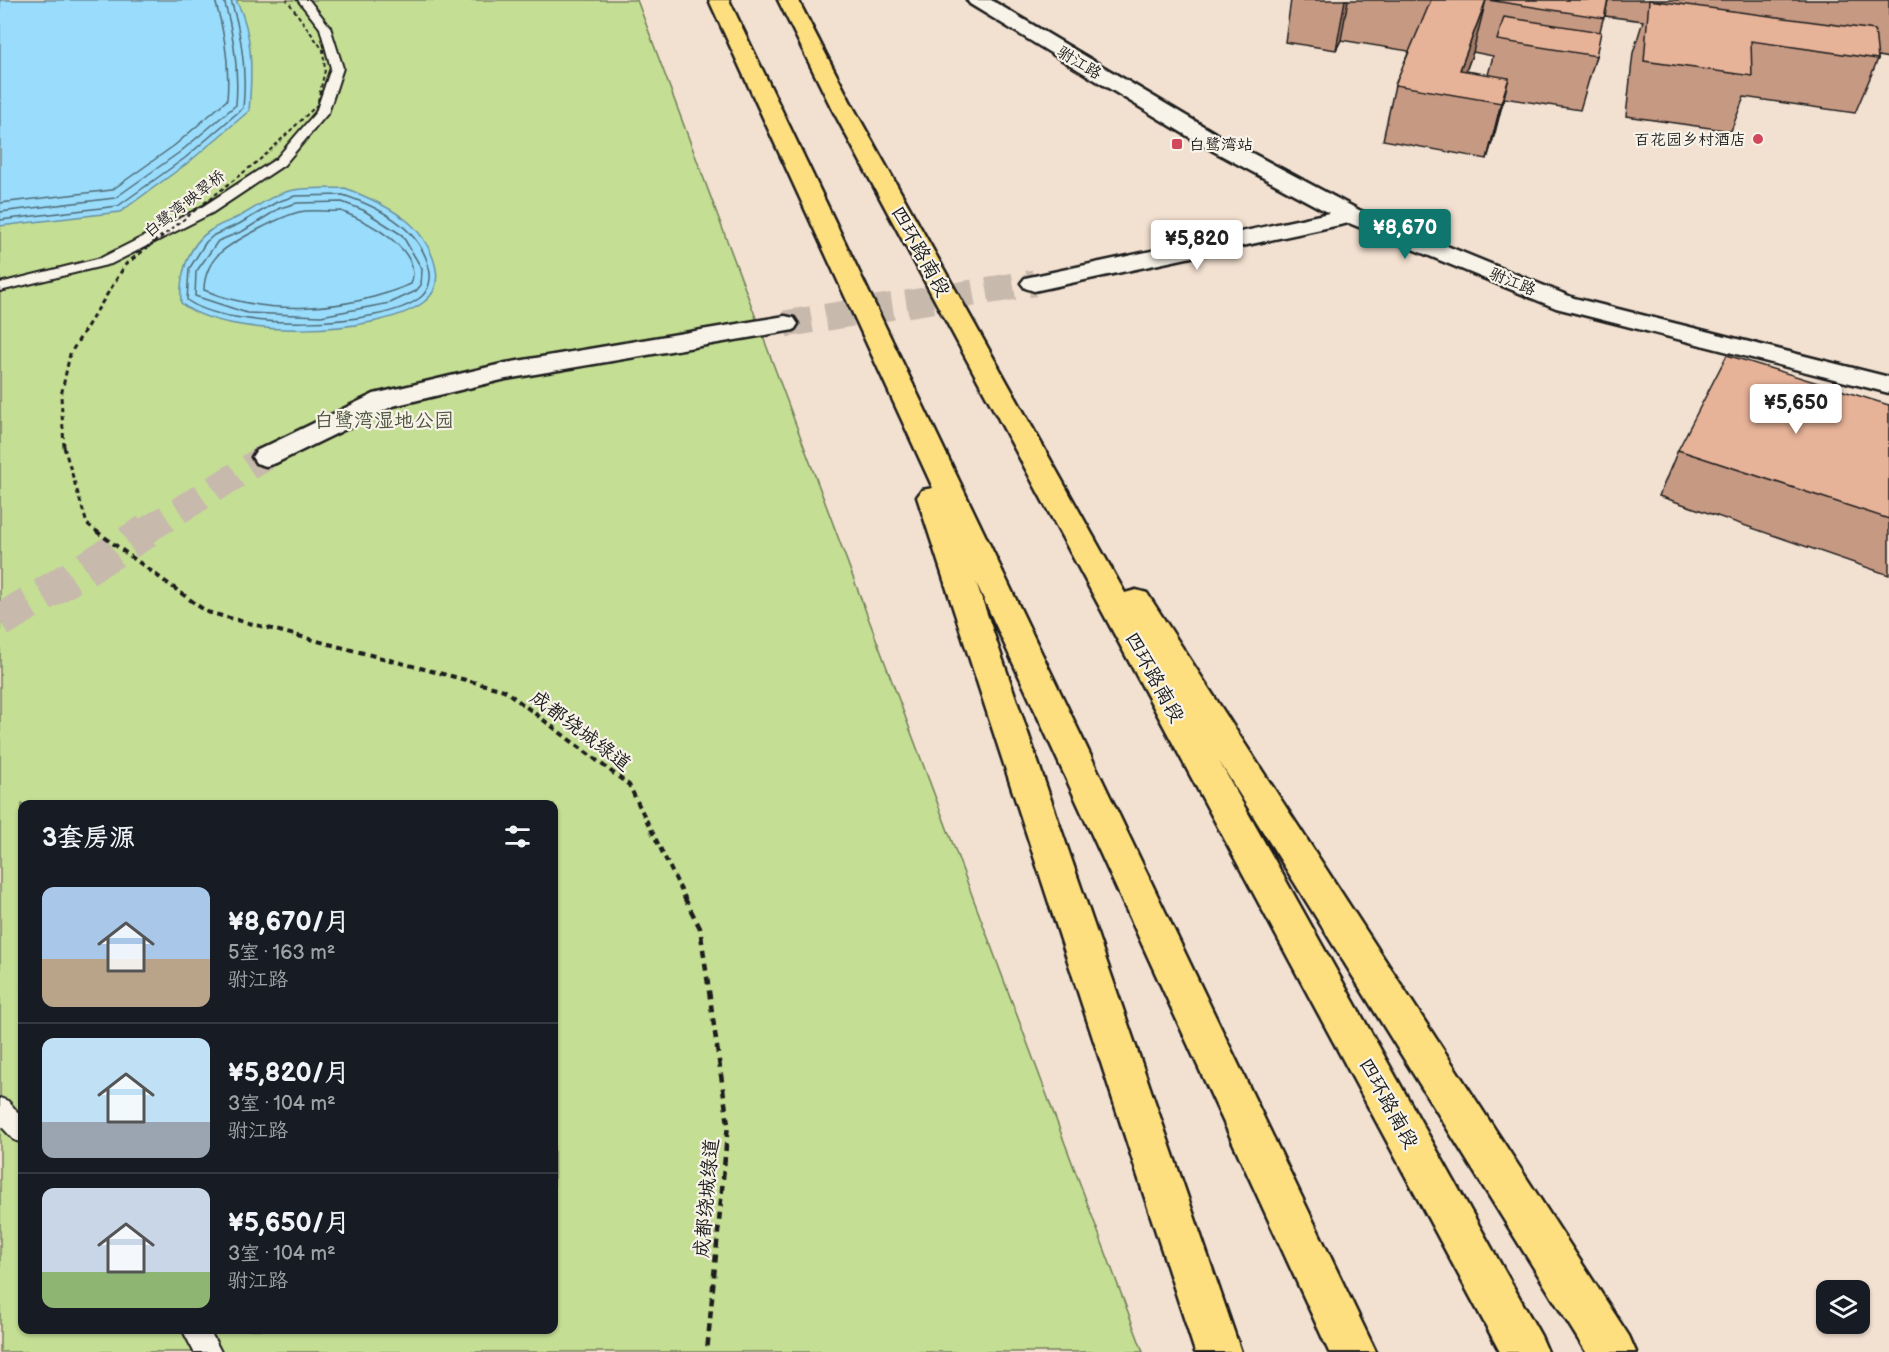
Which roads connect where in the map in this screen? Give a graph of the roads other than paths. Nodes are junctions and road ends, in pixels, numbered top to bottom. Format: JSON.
{"nodes":[{"id":1,"x":303,"y":0,"type":"edge"},
{"id":2,"x":719,"y":0,"type":"edge"},
{"id":3,"x":788,"y":0,"type":"edge"},
{"id":4,"x":977,"y":0,"type":"edge"},
{"id":5,"x":1351,"y":215,"type":"junction"},
{"id":6,"x":1034,"y":284,"type":"tunnel mouth"},
{"id":7,"x":0,"y":287,"type":"edge"},
{"id":8,"x":785,"y":324,"type":"tunnel mouth"},
{"id":9,"x":965,"y":330,"type":"junction"},
{"id":10,"x":882,"y":347,"type":"junction"},
{"id":11,"x":1889,"y":385,"type":"edge"},
{"id":12,"x":266,"y":457,"type":"tunnel mouth"},
{"id":13,"x":0,"y":1108,"type":"edge"},
{"id":14,"x":18,"y":1128,"type":"edge"},
{"id":15,"x":198,"y":1334,"type":"edge"},
{"id":16,"x":208,"y":1352,"type":"edge"},
{"id":17,"x":1218,"y":1352,"type":"edge"},
{"id":18,"x":1353,"y":1352,"type":"edge"},
{"id":19,"x":1525,"y":1352,"type":"edge"},
{"id":20,"x":1613,"y":1352,"type":"edge"}],
"edges":[{"from":1,"to":7,"type":"lane"},
{"from":2,"to":10,"type":"highway"},
{"from":3,"to":9,"type":"highway","name":"四环路南段"},
{"from":4,"to":5,"type":"street","name":"驸江路"},
{"from":5,"to":6,"type":"street"},
{"from":5,"to":11,"type":"street","name":"驸江路"},
{"from":8,"to":12,"type":"street"},
{"from":9,"to":19,"type":"highway","name":"四环路南段"},
{"from":9,"to":20,"type":"highway"},
{"from":10,"to":17,"type":"highway"},
{"from":10,"to":18,"type":"highway"},
{"from":13,"to":14,"type":"lane"},
{"from":15,"to":16,"type":"lane"}]}
